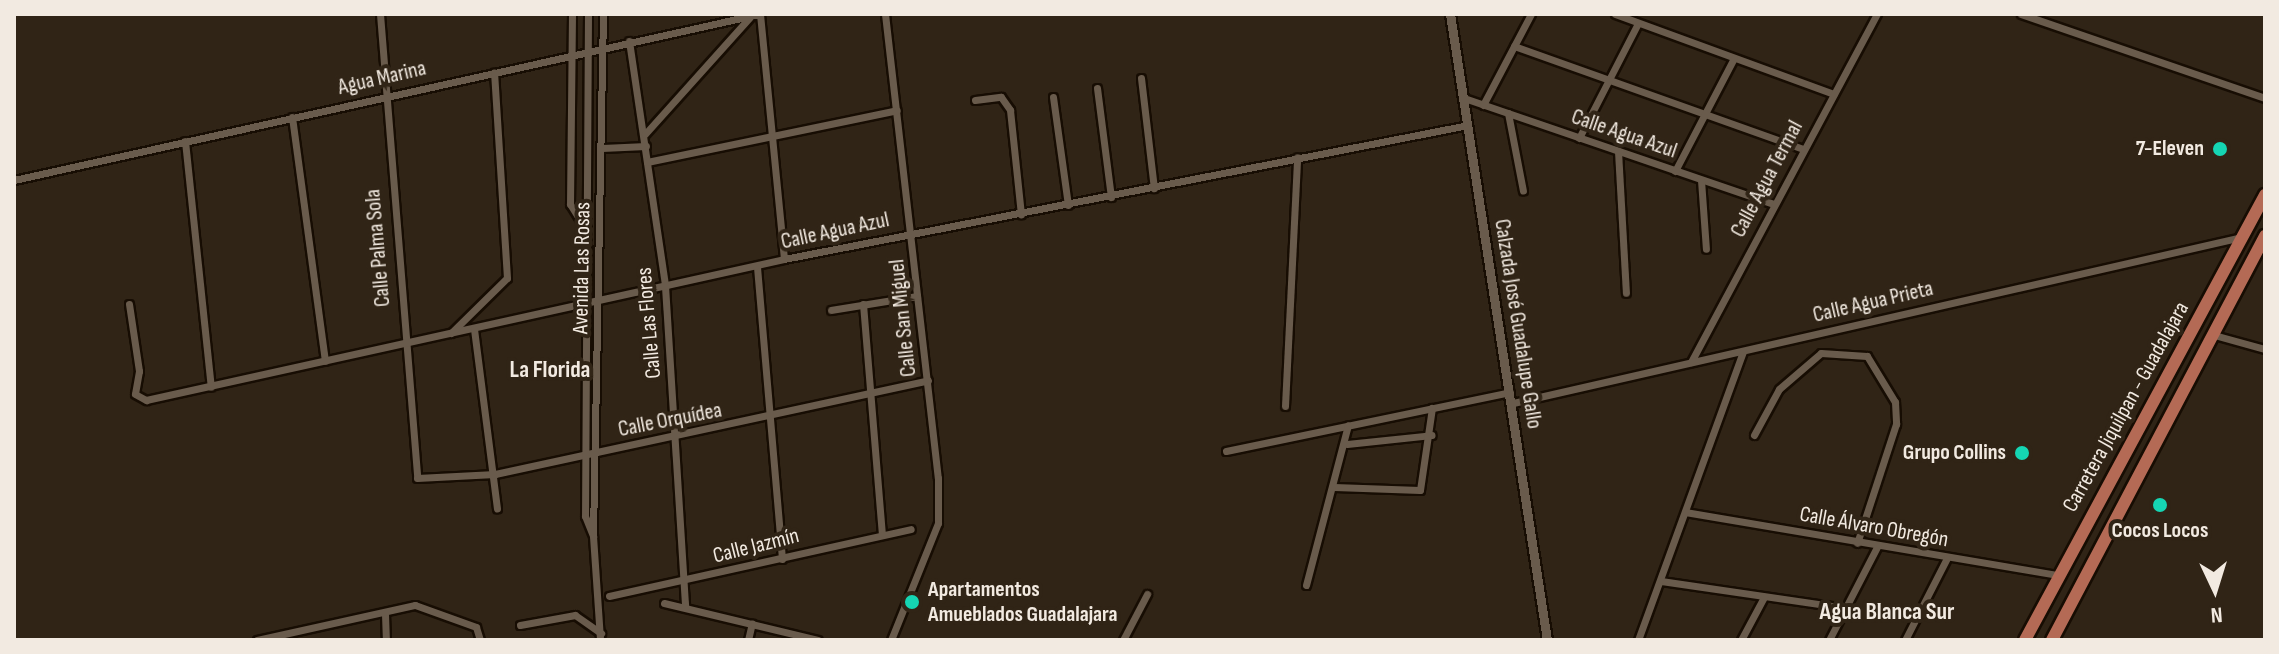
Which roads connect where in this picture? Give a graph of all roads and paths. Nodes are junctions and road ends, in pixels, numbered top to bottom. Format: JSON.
{"nodes":[{"id":1,"x":380,"y":14,"type":"edge"},
{"id":2,"x":572,"y":14,"type":"edge"},
{"id":3,"x":588,"y":14,"type":"edge"},
{"id":4,"x":603,"y":14,"type":"edge"},
{"id":5,"x":759,"y":14,"type":"edge"},
{"id":6,"x":885,"y":14,"type":"edge"},
{"id":7,"x":1450,"y":14,"type":"edge"},
{"id":8,"x":1531,"y":14,"type":"edge"},
{"id":9,"x":1615,"y":14,"type":"edge"},
{"id":10,"x":1877,"y":14,"type":"edge"},
{"id":11,"x":2021,"y":14,"type":"edge"},
{"id":12,"x":750,"y":17,"type":"junction"},
{"id":13,"x":1638,"y":23,"type":"junction"},
{"id":14,"x":629,"y":41,"type":"junction"},
{"id":15,"x":1514,"y":46,"type":"junction"},
{"id":16,"x":603,"y":47,"type":"junction"},
{"id":17,"x":588,"y":50,"type":"junction"},
{"id":18,"x":571,"y":54,"type":"junction"},
{"id":19,"x":1734,"y":58,"type":"junction"},
{"id":20,"x":494,"y":72,"type":"junction"},
{"id":21,"x":1141,"y":78,"type":"dead end"},
{"id":22,"x":1609,"y":80,"type":"junction"},
{"id":23,"x":1097,"y":88,"type":"dead end"},
{"id":24,"x":1834,"y":94,"type":"junction"},
{"id":25,"x":382,"y":97,"type":"junction"},
{"id":26,"x":1053,"y":97,"type":"dead end"},
{"id":27,"x":1464,"y":98,"type":"junction"},
{"id":28,"x":2265,"y":98,"type":"edge"},
{"id":29,"x":975,"y":100,"type":"dead end"},
{"id":30,"x":1483,"y":105,"type":"junction"},
{"id":31,"x":897,"y":110,"type":"junction"},
{"id":32,"x":1508,"y":113,"type":"junction"},
{"id":33,"x":1704,"y":114,"type":"junction"},
{"id":34,"x":292,"y":117,"type":"junction"},
{"id":35,"x":1468,"y":125,"type":"junction"},
{"id":36,"x":645,"y":134,"type":"junction"},
{"id":37,"x":769,"y":136,"type":"junction"},
{"id":38,"x":1579,"y":138,"type":"junction"},
{"id":39,"x":185,"y":141,"type":"junction"},
{"id":40,"x":646,"y":146,"type":"junction"},
{"id":41,"x":602,"y":148,"type":"junction"},
{"id":42,"x":1803,"y":149,"type":"junction"},
{"id":43,"x":1618,"y":151,"type":"junction"},
{"id":44,"x":1297,"y":157,"type":"junction"},
{"id":45,"x":647,"y":162,"type":"junction"},
{"id":46,"x":1675,"y":171,"type":"junction"},
{"id":47,"x":14,"y":180,"type":"edge"},
{"id":48,"x":1701,"y":180,"type":"junction"},
{"id":49,"x":2265,"y":185,"type":"edge"},
{"id":50,"x":1154,"y":188,"type":"junction"},
{"id":51,"x":1523,"y":191,"type":"dead end"},
{"id":52,"x":1111,"y":197,"type":"junction"},
{"id":53,"x":2264,"y":198,"type":"edge"},
{"id":54,"x":1773,"y":204,"type":"junction"},
{"id":55,"x":1068,"y":205,"type":"junction"},
{"id":56,"x":1021,"y":214,"type":"junction"},
{"id":57,"x":584,"y":227,"type":"junction"},
{"id":58,"x":911,"y":233,"type":"junction"},
{"id":59,"x":2265,"y":236,"type":"edge"},
{"id":60,"x":2242,"y":237,"type":"junction"},
{"id":61,"x":1706,"y":249,"type":"dead end"},
{"id":62,"x":784,"y":259,"type":"junction"},
{"id":63,"x":757,"y":267,"type":"junction"},
{"id":64,"x":665,"y":286,"type":"junction"},
{"id":65,"x":1626,"y":293,"type":"dead end"},
{"id":66,"x":917,"y":296,"type":"junction"},
{"id":67,"x":600,"y":300,"type":"junction"},
{"id":68,"x":129,"y":304,"type":"dead end"},
{"id":69,"x":583,"y":304,"type":"junction"},
{"id":70,"x":863,"y":304,"type":"junction"},
{"id":71,"x":831,"y":310,"type":"dead end"},
{"id":72,"x":474,"y":329,"type":"junction"},
{"id":73,"x":449,"y":335,"type":"junction"},
{"id":74,"x":2214,"y":335,"type":"junction"},
{"id":75,"x":405,"y":344,"type":"junction"},
{"id":76,"x":2265,"y":349,"type":"edge"},
{"id":77,"x":1743,"y":351,"type":"junction"},
{"id":78,"x":325,"y":361,"type":"junction"},
{"id":79,"x":1691,"y":362,"type":"junction"},
{"id":80,"x":928,"y":380,"type":"junction"},
{"id":81,"x":211,"y":387,"type":"junction"},
{"id":82,"x":1511,"y":391,"type":"junction"},
{"id":83,"x":872,"y":395,"type":"junction"},
{"id":84,"x":1513,"y":403,"type":"junction"},
{"id":85,"x":1285,"y":406,"type":"dead end"},
{"id":86,"x":1432,"y":408,"type":"junction"},
{"id":87,"x":772,"y":418,"type":"junction"},
{"id":88,"x":1348,"y":425,"type":"junction"},
{"id":89,"x":1432,"y":435,"type":"junction"},
{"id":90,"x":1754,"y":435,"type":"dead end"},
{"id":91,"x":677,"y":437,"type":"junction"},
{"id":92,"x":1347,"y":444,"type":"junction"},
{"id":93,"x":1226,"y":451,"type":"dead end"},
{"id":94,"x":598,"y":452,"type":"junction"},
{"id":95,"x":584,"y":455,"type":"junction"},
{"id":96,"x":495,"y":474,"type":"junction"},
{"id":97,"x":417,"y":478,"type":"joint"},
{"id":98,"x":1334,"y":487,"type":"junction"},
{"id":99,"x":497,"y":509,"type":"dead end"},
{"id":100,"x":1685,"y":512,"type":"junction"},
{"id":101,"x":911,"y":529,"type":"dead end"},
{"id":102,"x":882,"y":534,"type":"junction"},
{"id":103,"x":593,"y":536,"type":"junction"},
{"id":104,"x":1857,"y":543,"type":"junction"},
{"id":105,"x":1877,"y":547,"type":"junction"},
{"id":106,"x":1947,"y":558,"type":"junction"},
{"id":107,"x":782,"y":559,"type":"junction"},
{"id":108,"x":2057,"y":575,"type":"junction"},
{"id":109,"x":1661,"y":581,"type":"junction"},
{"id":110,"x":684,"y":582,"type":"junction"},
{"id":111,"x":1306,"y":585,"type":"dead end"},
{"id":112,"x":1147,"y":594,"type":"dead end"},
{"id":113,"x":609,"y":596,"type":"dead end"},
{"id":114,"x":1764,"y":597,"type":"junction"},
{"id":115,"x":664,"y":603,"type":"dead end"},
{"id":116,"x":685,"y":605,"type":"junction"},
{"id":117,"x":1845,"y":608,"type":"junction"},
{"id":118,"x":385,"y":614,"type":"junction"},
{"id":119,"x":752,"y":623,"type":"junction"},
{"id":120,"x":520,"y":625,"type":"dead end"},
{"id":121,"x":601,"y":636,"type":"edge"},
{"id":122,"x":257,"y":640,"type":"edge"},
{"id":123,"x":386,"y":640,"type":"edge"},
{"id":124,"x":480,"y":640,"type":"edge"},
{"id":125,"x":748,"y":640,"type":"edge"},
{"id":126,"x":818,"y":640,"type":"edge"},
{"id":127,"x":891,"y":640,"type":"edge"},
{"id":128,"x":1123,"y":640,"type":"edge"},
{"id":129,"x":1547,"y":640,"type":"edge"},
{"id":130,"x":1640,"y":640,"type":"edge"},
{"id":131,"x":1741,"y":640,"type":"edge"},
{"id":132,"x":1829,"y":640,"type":"edge"},
{"id":133,"x":1905,"y":640,"type":"edge"},
{"id":134,"x":2025,"y":640,"type":"edge"},
{"id":135,"x":2052,"y":640,"type":"edge"}],
"edges":[{"from":1,"to":25,"type":"street","name":"Calle Palma Sola"},
{"from":2,"to":18,"type":"street","name":"Avenida Las Rosas"},
{"from":3,"to":17,"type":"street","name":"Avenida Las Rosas"},
{"from":4,"to":16,"type":"street","name":"Avenida Las Rosas"},
{"from":5,"to":12,"type":"street","name":"Agua Marina"},
{"from":5,"to":37,"type":"street"},
{"from":6,"to":31,"type":"street","name":"Calle San Miguel"},
{"from":7,"to":27,"type":"street","name":"Calzada José Guadalupe Gallo"},
{"from":8,"to":15,"type":"street"},
{"from":9,"to":13,"type":"street"},
{"from":10,"to":24,"type":"street","name":"Calle Agua Termal"},
{"from":11,"to":28,"type":"street"},
{"from":12,"to":14,"type":"street","name":"Agua Marina"},
{"from":12,"to":36,"type":"street"},
{"from":13,"to":19,"type":"street"},
{"from":13,"to":22,"type":"street"},
{"from":14,"to":16,"type":"street","name":"Agua Marina"},
{"from":14,"to":36,"type":"street","name":"Calle Las Flores"},
{"from":15,"to":22,"type":"street"},
{"from":15,"to":30,"type":"street"},
{"from":16,"to":17,"type":"street","name":"Agua Marina"},
{"from":16,"to":41,"type":"street","name":"Avenida Las Rosas"},
{"from":17,"to":18,"type":"street","name":"Agua Marina"},
{"from":17,"to":57,"type":"street","name":"Avenida Las Rosas"},
{"from":18,"to":20,"type":"street","name":"Agua Marina"},
{"from":18,"to":57,"type":"street","name":"Avenida Las Rosas"},
{"from":19,"to":24,"type":"street"},
{"from":19,"to":33,"type":"street"},
{"from":20,"to":25,"type":"street","name":"Agua Marina"},
{"from":20,"to":73,"type":"street"},
{"from":21,"to":50,"type":"street"},
{"from":22,"to":33,"type":"street"},
{"from":22,"to":38,"type":"street"},
{"from":23,"to":52,"type":"street"},
{"from":24,"to":42,"type":"street","name":"Calle Agua Termal"},
{"from":25,"to":34,"type":"street","name":"Agua Marina"},
{"from":25,"to":75,"type":"street","name":"Calle Palma Sola"},
{"from":26,"to":55,"type":"street"},
{"from":27,"to":30,"type":"street","name":"Calle Agua Azul"},
{"from":27,"to":35,"type":"street","name":"Calzada José Guadalupe Gallo"},
{"from":29,"to":56,"type":"street"},
{"from":30,"to":32,"type":"street","name":"Calle Agua Azul"},
{"from":31,"to":37,"type":"street"},
{"from":31,"to":58,"type":"street","name":"Calle San Miguel"},
{"from":32,"to":38,"type":"street","name":"Calle Agua Azul"},
{"from":32,"to":51,"type":"street"},
{"from":33,"to":42,"type":"street"},
{"from":33,"to":46,"type":"street"},
{"from":34,"to":39,"type":"street","name":"Agua Marina"},
{"from":34,"to":78,"type":"street"},
{"from":35,"to":44,"type":"street","name":"Calle Agua Azul"},
{"from":35,"to":82,"type":"street","name":"Calzada José Guadalupe Gallo"},
{"from":36,"to":40,"type":"street","name":"Calle Las Flores"},
{"from":37,"to":45,"type":"street"},
{"from":37,"to":62,"type":"street"},
{"from":38,"to":43,"type":"street","name":"Calle Agua Azul"},
{"from":39,"to":47,"type":"street","name":"Agua Marina"},
{"from":39,"to":81,"type":"street"},
{"from":40,"to":41,"type":"street"},
{"from":40,"to":45,"type":"street","name":"Calle Las Flores"},
{"from":41,"to":67,"type":"street","name":"Avenida Las Rosas"},
{"from":42,"to":54,"type":"street","name":"Calle Agua Termal"},
{"from":43,"to":46,"type":"street","name":"Calle Agua Azul"},
{"from":43,"to":65,"type":"street"},
{"from":44,"to":50,"type":"street","name":"Calle Agua Azul"},
{"from":44,"to":85,"type":"street"},
{"from":45,"to":64,"type":"street","name":"Calle Las Flores"},
{"from":46,"to":48,"type":"street","name":"Calle Agua Azul"},
{"from":48,"to":54,"type":"street","name":"Calle Agua Azul"},
{"from":48,"to":61,"type":"street"},
{"from":49,"to":53,"type":"highway","name":"Carretera Jiquilpan - Guadalajara"},
{"from":50,"to":52,"type":"street","name":"Calle Agua Azul"},
{"from":52,"to":55,"type":"street","name":"Calle Agua Azul"},
{"from":53,"to":60,"type":"highway","name":"Carretera Jiquilpan - Guadalajara"},
{"from":54,"to":79,"type":"street","name":"Calle Agua Termal"},
{"from":55,"to":56,"type":"street","name":"Calle Agua Azul"},
{"from":56,"to":58,"type":"street","name":"Calle Agua Azul"},
{"from":57,"to":69,"type":"street","name":"Avenida Las Rosas"},
{"from":58,"to":62,"type":"street","name":"Calle Agua Azul"},
{"from":58,"to":66,"type":"street","name":"Calle San Miguel"},
{"from":59,"to":74,"type":"highway","name":"Carretera Jiquilpan - Guadalajara"},
{"from":60,"to":77,"type":"street","name":"Calle Agua Prieta"},
{"from":60,"to":108,"type":"highway","name":"Carretera Jiquilpan - Guadalajara"},
{"from":62,"to":63,"type":"street","name":"Calle Agua Azul"},
{"from":63,"to":64,"type":"street","name":"Calle Agua Azul"},
{"from":63,"to":87,"type":"street"},
{"from":64,"to":67,"type":"street","name":"Calle Agua Azul"},
{"from":64,"to":91,"type":"street","name":"Calle Las Flores"},
{"from":66,"to":70,"type":"street"},
{"from":66,"to":80,"type":"street","name":"Calle San Miguel"},
{"from":67,"to":69,"type":"street","name":"Calle Agua Azul"},
{"from":67,"to":94,"type":"street","name":"Avenida Las Rosas"},
{"from":68,"to":81,"type":"street","name":"Calle Agua Azul"},
{"from":69,"to":72,"type":"street","name":"Calle Agua Azul"},
{"from":69,"to":95,"type":"street","name":"Avenida Las Rosas"},
{"from":70,"to":71,"type":"street"},
{"from":70,"to":83,"type":"street"},
{"from":72,"to":73,"type":"street","name":"Calle Agua Azul"},
{"from":72,"to":96,"type":"street"},
{"from":73,"to":75,"type":"street","name":"Calle Agua Azul"},
{"from":74,"to":76,"type":"street"},
{"from":74,"to":135,"type":"highway","name":"Carretera Jiquilpan - Guadalajara"},
{"from":75,"to":78,"type":"street","name":"Calle Agua Azul"},
{"from":75,"to":97,"type":"street","name":"Calle Palma Sola"},
{"from":77,"to":79,"type":"street","name":"Calle Agua Prieta"},
{"from":77,"to":100,"type":"street"},
{"from":78,"to":81,"type":"street","name":"Calle Agua Azul"},
{"from":79,"to":84,"type":"street","name":"Calle Agua Prieta"},
{"from":80,"to":83,"type":"street","name":"Calle Orquídea"},
{"from":80,"to":127,"type":"street","name":"Calle San Miguel"},
{"from":82,"to":84,"type":"street","name":"Calzada José Guadalupe Gallo"},
{"from":82,"to":86,"type":"street"},
{"from":83,"to":87,"type":"street","name":"Calle Orquídea"},
{"from":83,"to":102,"type":"street"},
{"from":84,"to":129,"type":"street","name":"Calzada José Guadalupe Gallo"},
{"from":86,"to":88,"type":"street"},
{"from":86,"to":89,"type":"street"},
{"from":87,"to":91,"type":"street","name":"Calle Orquídea"},
{"from":87,"to":107,"type":"street"},
{"from":88,"to":92,"type":"street"},
{"from":88,"to":93,"type":"street"},
{"from":89,"to":92,"type":"street"},
{"from":89,"to":98,"type":"street"},
{"from":90,"to":104,"type":"street"},
{"from":91,"to":94,"type":"street","name":"Calle Orquídea"},
{"from":91,"to":110,"type":"street","name":"Calle Las Flores"},
{"from":92,"to":98,"type":"street"},
{"from":94,"to":95,"type":"street","name":"Calle Orquídea"},
{"from":94,"to":103,"type":"street","name":"Avenida Las Rosas"},
{"from":95,"to":96,"type":"street","name":"Calle Orquídea"},
{"from":95,"to":103,"type":"street","name":"Avenida Las Rosas"},
{"from":96,"to":97,"type":"street","name":"Calle Orquídea"},
{"from":96,"to":99,"type":"street"},
{"from":98,"to":111,"type":"street"},
{"from":100,"to":104,"type":"street","name":"Calle Álvaro Obregón"},
{"from":100,"to":109,"type":"street"},
{"from":101,"to":102,"type":"street","name":"Calle Jazmín"},
{"from":102,"to":107,"type":"street","name":"Calle Jazmín"},
{"from":103,"to":121,"type":"street","name":"Avenida Las Rosas"},
{"from":104,"to":105,"type":"street","name":"Calle Álvaro Obregón"},
{"from":105,"to":106,"type":"street","name":"Calle Álvaro Obregón"},
{"from":105,"to":117,"type":"street"},
{"from":106,"to":108,"type":"street","name":"Calle Álvaro Obregón"},
{"from":106,"to":133,"type":"street"},
{"from":107,"to":110,"type":"street","name":"Calle Jazmín"},
{"from":108,"to":134,"type":"highway","name":"Carretera Jiquilpan - Guadalajara"},
{"from":109,"to":114,"type":"street"},
{"from":109,"to":130,"type":"street"},
{"from":110,"to":113,"type":"street","name":"Calle Jazmín"},
{"from":110,"to":116,"type":"street","name":"Calle Las Flores"},
{"from":112,"to":128,"type":"street"},
{"from":114,"to":117,"type":"street"},
{"from":114,"to":131,"type":"street"},
{"from":115,"to":116,"type":"street"},
{"from":116,"to":119,"type":"street"},
{"from":117,"to":132,"type":"street"},
{"from":118,"to":122,"type":"street"},
{"from":118,"to":123,"type":"street"},
{"from":118,"to":124,"type":"street"},
{"from":119,"to":125,"type":"street"},
{"from":119,"to":126,"type":"street"},
{"from":120,"to":121,"type":"street"}]}
